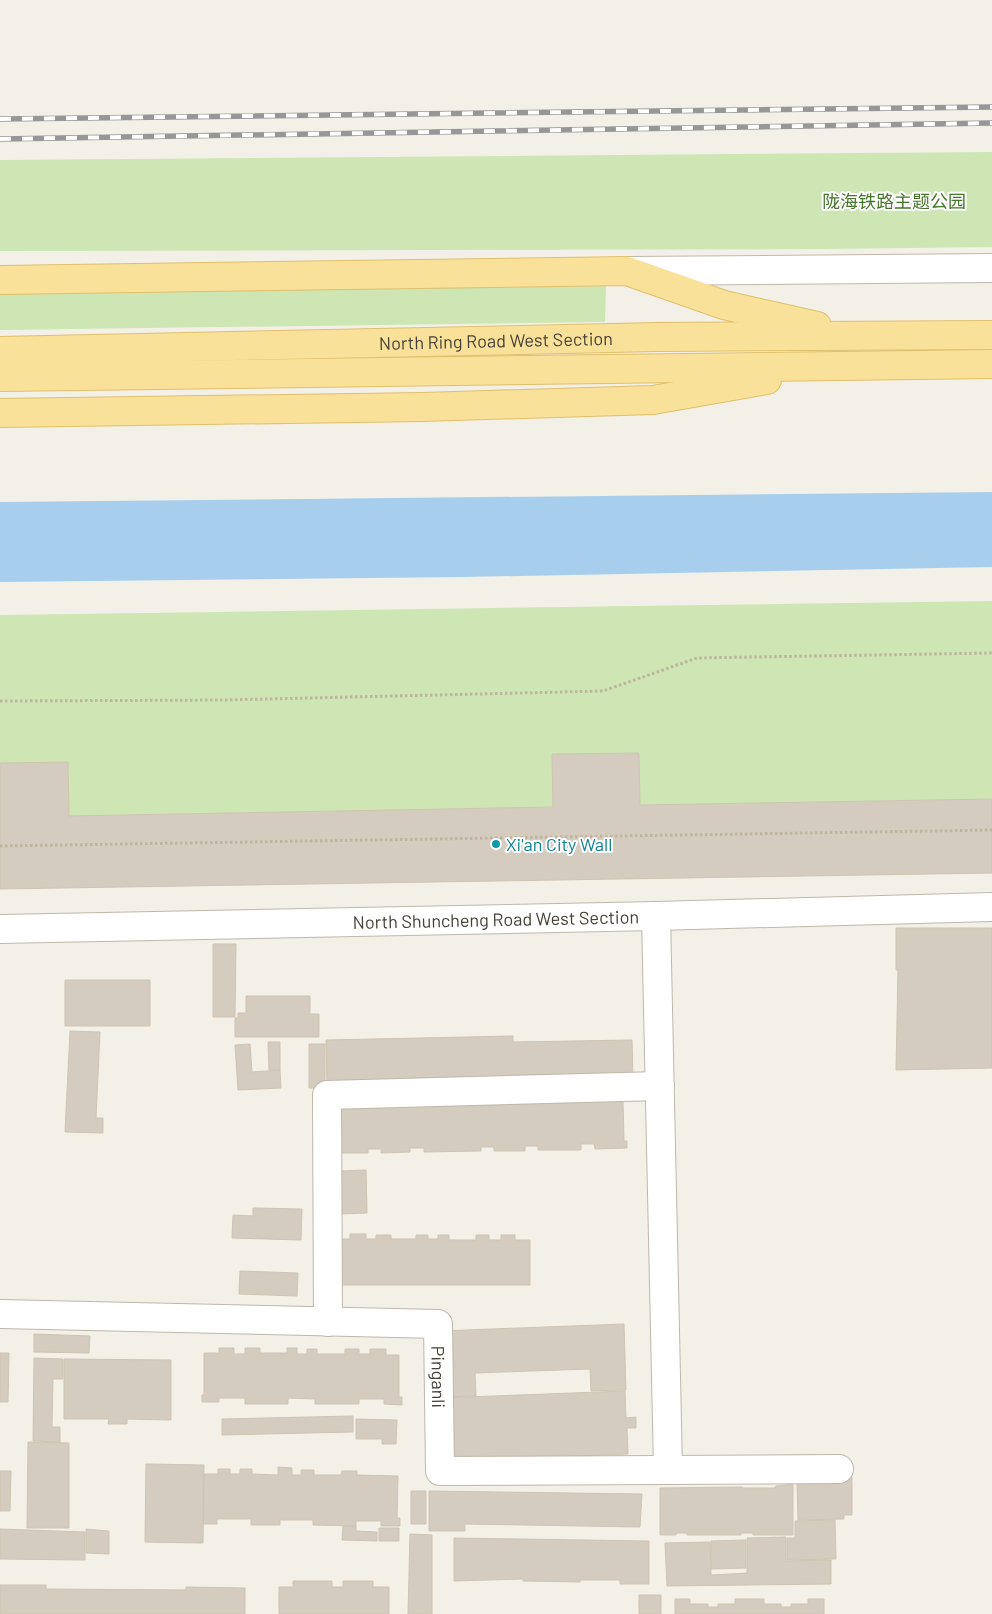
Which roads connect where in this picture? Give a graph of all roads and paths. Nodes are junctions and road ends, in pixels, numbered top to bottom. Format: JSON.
{"nodes":[{"id":1,"x":992,"y":268,"type":"edge"},
{"id":2,"x":627,"y":271,"type":"junction"},
{"id":3,"x":0,"y":280,"type":"edge"},
{"id":4,"x":992,"y":335,"type":"edge"},
{"id":5,"x":867,"y":337,"type":"junction"},
{"id":6,"x":0,"y":351,"type":"edge"},
{"id":7,"x":992,"y":364,"type":"edge"},
{"id":8,"x":850,"y":366,"type":"junction"},
{"id":9,"x":0,"y":377,"type":"edge"},
{"id":10,"x":0,"y":413,"type":"edge"},
{"id":11,"x":992,"y":653,"type":"edge"},
{"id":12,"x":0,"y":700,"type":"edge"},
{"id":13,"x":992,"y":830,"type":"edge"},
{"id":14,"x":0,"y":846,"type":"edge"},
{"id":15,"x":992,"y":907,"type":"edge"},
{"id":16,"x":656,"y":916,"type":"junction"},
{"id":17,"x":0,"y":929,"type":"edge"},
{"id":18,"x":660,"y":1086,"type":"junction"},
{"id":19,"x":0,"y":1314,"type":"edge"},
{"id":20,"x":328,"y":1322,"type":"junction"},
{"id":21,"x":668,"y":1469,"type":"junction"},
{"id":22,"x":839,"y":1469,"type":"dead end"}],
"edges":[{"from":1,"to":2,"type":"street"},
{"from":2,"to":3,"type":"main road"},
{"from":2,"to":5,"type":"main road"},
{"from":4,"to":5,"type":"main road","name":"North Ring Road West Section"},
{"from":5,"to":6,"type":"main road","name":"North Ring Road West Section"},
{"from":7,"to":8,"type":"main road","name":"North Ring Road West Section"},
{"from":8,"to":9,"type":"main road","name":"North Ring Road West Section"},
{"from":8,"to":10,"type":"main road"},
{"from":11,"to":12,"type":"path"},
{"from":13,"to":14,"type":"path"},
{"from":15,"to":16,"type":"street","name":"North Shuncheng Road West Section"},
{"from":16,"to":17,"type":"street","name":"North Shuncheng Road West Section"},
{"from":16,"to":18,"type":"street"},
{"from":18,"to":20,"type":"street"},
{"from":18,"to":21,"type":"street"},
{"from":19,"to":20,"type":"street","name":"Pinganli"},
{"from":20,"to":21,"type":"street","name":"Pinganli"},
{"from":21,"to":22,"type":"street","name":"Pinganli"}]}
